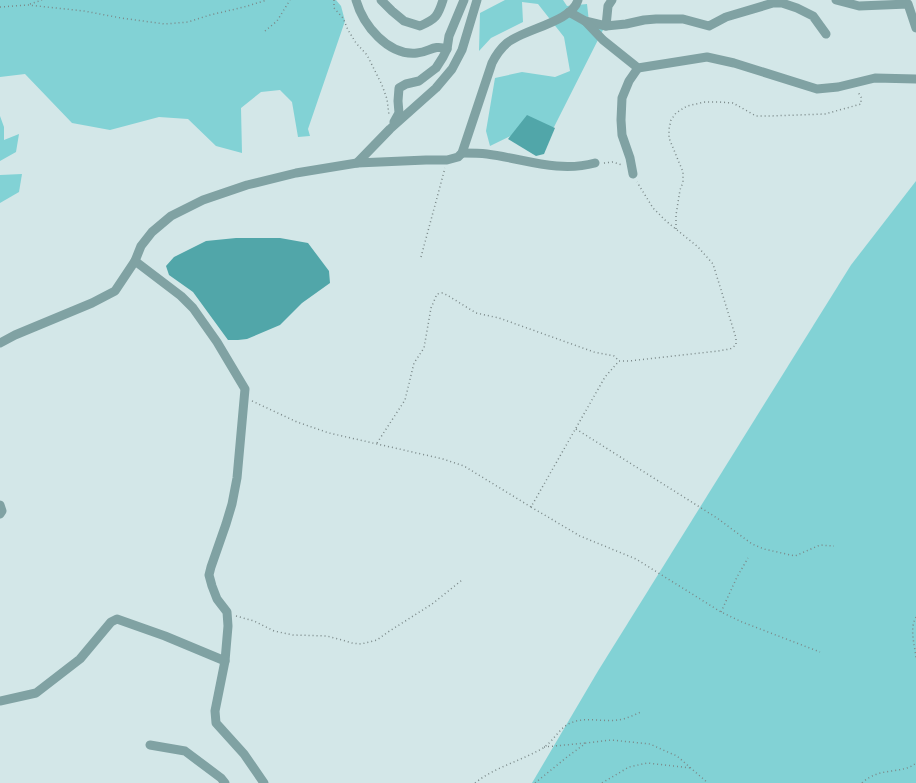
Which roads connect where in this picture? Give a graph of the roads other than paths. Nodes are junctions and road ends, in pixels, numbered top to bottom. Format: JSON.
{"nodes":[{"id":1,"x":356,"y":0,"type":"edge"},
{"id":2,"x":381,"y":0,"type":"edge"},
{"id":3,"x":443,"y":0,"type":"edge"},
{"id":4,"x":464,"y":0,"type":"edge"},
{"id":5,"x":477,"y":0,"type":"edge"},
{"id":6,"x":578,"y":0,"type":"edge"},
{"id":7,"x":612,"y":0,"type":"edge"},
{"id":8,"x":836,"y":0,"type":"edge"},
{"id":9,"x":569,"y":12,"type":"junction"},
{"id":10,"x":585,"y":21,"type":"junction"},
{"id":11,"x":606,"y":26,"type":"junction"},
{"id":12,"x":916,"y":28,"type":"edge"},
{"id":13,"x":826,"y":34,"type":"dead end"},
{"id":14,"x":447,"y":49,"type":"junction"},
{"id":15,"x":638,"y":68,"type":"junction"},
{"id":16,"x":916,"y":79,"type":"edge"},
{"id":17,"x":390,"y":129,"type":"junction"},
{"id":18,"x":462,"y":152,"type":"junction"},
{"id":19,"x":357,"y":163,"type":"junction"},
{"id":20,"x":596,"y":163,"type":"road end"},
{"id":21,"x":633,"y":174,"type":"road end"},
{"id":22,"x":135,"y":261,"type":"junction"},
{"id":23,"x":0,"y":343,"type":"edge"},
{"id":24,"x":0,"y":505,"type":"edge"},
{"id":25,"x":0,"y":514,"type":"edge"},
{"id":26,"x":225,"y":661,"type":"junction"},
{"id":27,"x":0,"y":701,"type":"edge"},
{"id":28,"x":150,"y":745,"type":"dead end"},
{"id":29,"x":225,"y":783,"type":"edge"},
{"id":30,"x":264,"y":783,"type":"edge"}],
"edges":[{"from":1,"to":14,"type":"street"},
{"from":2,"to":3,"type":"street"},
{"from":4,"to":14,"type":"street"},
{"from":5,"to":17,"type":"street"},
{"from":6,"to":9,"type":"street"},
{"from":7,"to":11,"type":"street"},
{"from":8,"to":12,"type":"street"},
{"from":9,"to":10,"type":"street"},
{"from":9,"to":18,"type":"street"},
{"from":10,"to":11,"type":"street"},
{"from":10,"to":15,"type":"street"},
{"from":11,"to":13,"type":"street"},
{"from":14,"to":17,"type":"street"},
{"from":15,"to":16,"type":"street"},
{"from":15,"to":21,"type":"street"},
{"from":17,"to":19,"type":"street"},
{"from":18,"to":19,"type":"street"},
{"from":18,"to":20,"type":"street"},
{"from":19,"to":22,"type":"street"},
{"from":22,"to":23,"type":"street"},
{"from":22,"to":26,"type":"street"},
{"from":24,"to":25,"type":"street"},
{"from":26,"to":27,"type":"street"},
{"from":26,"to":30,"type":"street"},
{"from":28,"to":29,"type":"street"}]}
